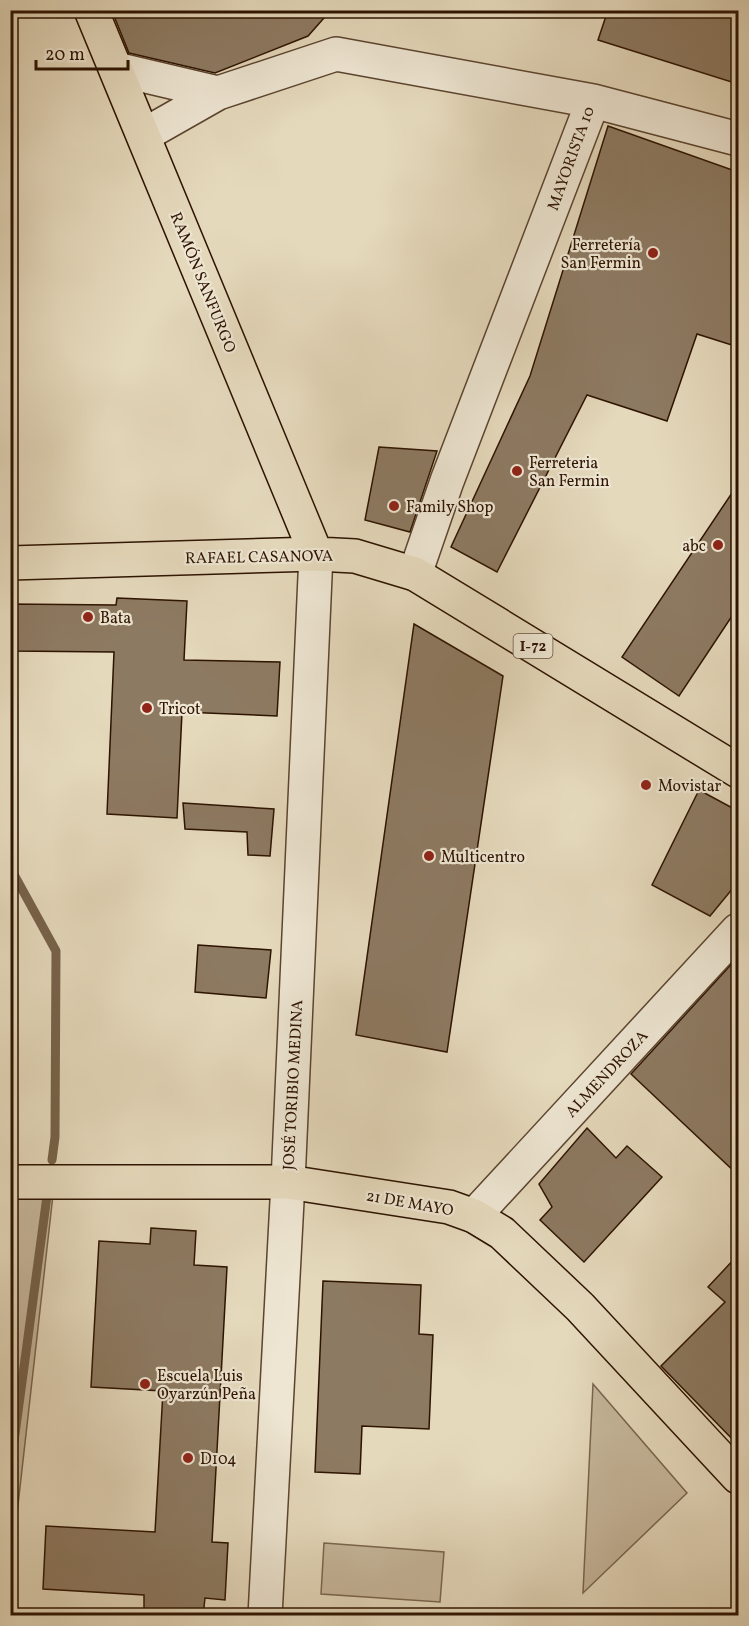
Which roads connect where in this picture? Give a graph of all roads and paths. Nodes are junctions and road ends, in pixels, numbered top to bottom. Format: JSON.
{"nodes":[{"id":1,"x":91,"y":10,"type":"edge"},
{"id":2,"x":116,"y":69,"type":"junction"},
{"id":3,"x":218,"y":93,"type":"junction"},
{"id":4,"x":593,"y":101,"type":"junction"},
{"id":5,"x":144,"y":135,"type":"junction"},
{"id":6,"x":738,"y":139,"type":"edge"},
{"id":7,"x":316,"y":554,"type":"junction"},
{"id":8,"x":10,"y":563,"type":"edge"},
{"id":9,"x":415,"y":574,"type":"junction"},
{"id":10,"x":738,"y":771,"type":"edge"},
{"id":11,"x":738,"y":930,"type":"edge"},
{"id":12,"x":10,"y":1182,"type":"edge"},
{"id":13,"x":288,"y":1182,"type":"junction"},
{"id":14,"x":474,"y":1216,"type":"junction"},
{"id":15,"x":738,"y":1477,"type":"edge"},
{"id":16,"x":266,"y":1616,"type":"edge"}],
"edges":[{"from":1,"to":2,"type":"main road","name":"RAMÓN SANFURGO"},
{"from":2,"to":3,"type":"street"},
{"from":2,"to":5,"type":"main road","name":"RAMÓN SANFURGO"},
{"from":3,"to":4,"type":"street","name":"MAYORISTA 10"},
{"from":3,"to":5,"type":"street","name":"MAYORISTA 10"},
{"from":4,"to":6,"type":"street"},
{"from":4,"to":9,"type":"street","name":"MAYORISTA 10"},
{"from":5,"to":7,"type":"main road","name":"RAMÓN SANFURGO"},
{"from":7,"to":8,"type":"main road","name":"RAFAEL CASANOVA","number":"I-72"},
{"from":7,"to":9,"type":"main road","name":"RAFAEL CASANOVA","number":"I-72"},
{"from":7,"to":13,"type":"street","name":"JOSÉ TORIBIO MEDINA"},
{"from":9,"to":10,"type":"main road","name":"RAFAEL CASANOVA","number":"I-72"},
{"from":11,"to":14,"type":"street","name":"ALMENDROZA"},
{"from":12,"to":13,"type":"main road","name":"21 DE MAYO"},
{"from":13,"to":14,"type":"main road","name":"21 DE MAYO"},
{"from":13,"to":16,"type":"street","name":"JOSÉ TORIBIO MEDINA"},
{"from":14,"to":15,"type":"main road","name":"21 DE MAYO"}]}
